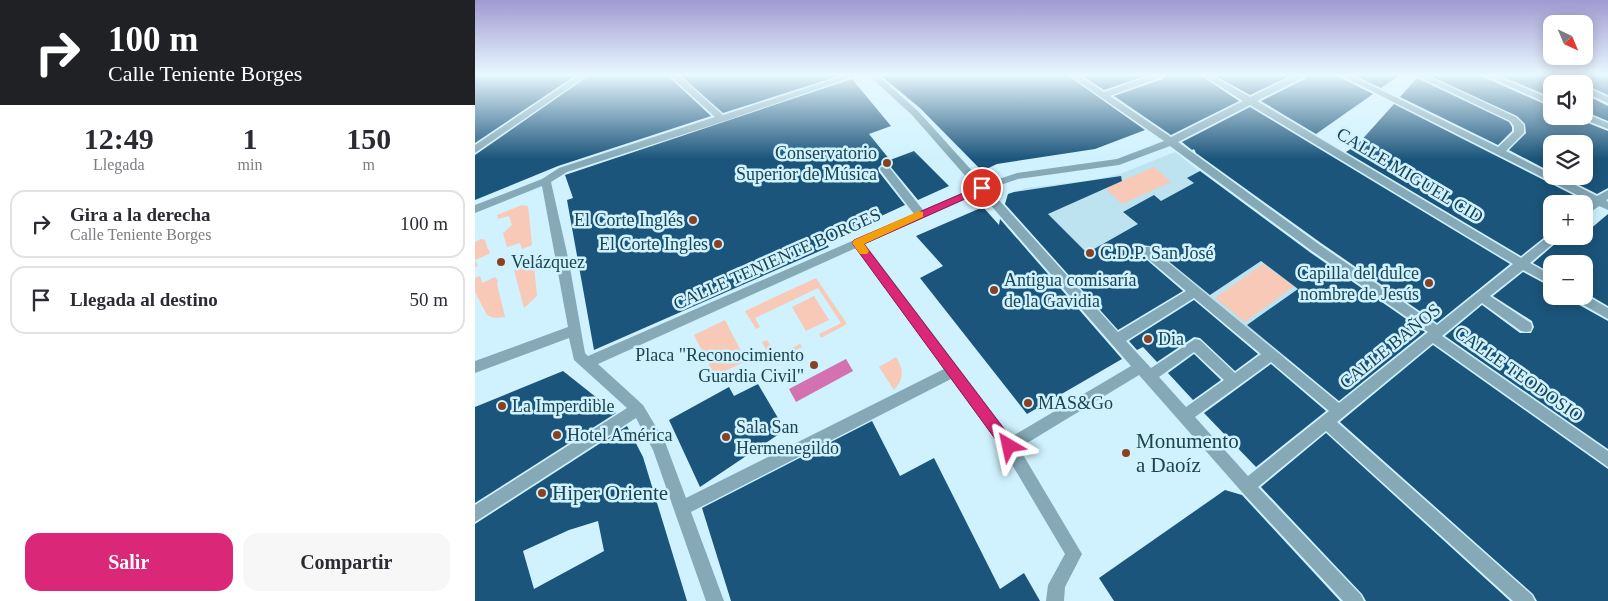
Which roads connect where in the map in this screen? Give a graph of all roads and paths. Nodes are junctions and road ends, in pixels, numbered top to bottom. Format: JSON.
{"nodes":[{"id":1,"x":539,"y":103,"type":"edge"},
{"id":2,"x":705,"y":103,"type":"edge"},
{"id":3,"x":769,"y":103,"type":"edge"},
{"id":4,"x":904,"y":103,"type":"edge"},
{"id":5,"x":1115,"y":103,"type":"edge"},
{"id":6,"x":1244,"y":103,"type":"edge"},
{"id":7,"x":1255,"y":103,"type":"edge"},
{"id":8,"x":1402,"y":103,"type":"edge"},
{"id":9,"x":1480,"y":103,"type":"edge"},
{"id":10,"x":722,"y":119,"type":"junction"},
{"id":11,"x":1593,"y":120,"type":"edge"},
{"id":12,"x":1608,"y":126,"type":"edge"},
{"id":13,"x":1170,"y":142,"type":"junction"},
{"id":14,"x":475,"y":150,"type":"edge"},
{"id":15,"x":1499,"y":152,"type":"junction"},
{"id":16,"x":885,"y":169,"type":"dead end"},
{"id":17,"x":546,"y":181,"type":"junction"},
{"id":18,"x":982,"y":188,"type":"junction"},
{"id":19,"x":1608,"y":193,"type":"edge"},
{"id":20,"x":1603,"y":204,"type":"edge"},
{"id":21,"x":475,"y":209,"type":"edge"},
{"id":22,"x":920,"y":214,"type":"junction"},
{"id":23,"x":858,"y":243,"type":"junction"},
{"id":24,"x":1545,"y":245,"type":"edge"},
{"id":25,"x":1145,"y":250,"type":"dead end"},
{"id":26,"x":1523,"y":264,"type":"junction"},
{"id":27,"x":1543,"y":276,"type":"edge"},
{"id":28,"x":1195,"y":291,"type":"junction"},
{"id":29,"x":1482,"y":297,"type":"junction"},
{"id":30,"x":1592,"y":305,"type":"edge"},
{"id":31,"x":1608,"y":314,"type":"edge"},
{"id":32,"x":1527,"y":327,"type":"dead end"},
{"id":33,"x":575,"y":330,"type":"junction"},
{"id":34,"x":1435,"y":334,"type":"junction"},
{"id":35,"x":1117,"y":340,"type":"junction"},
{"id":36,"x":1271,"y":355,"type":"junction"},
{"id":37,"x":583,"y":360,"type":"junction"},
{"id":38,"x":475,"y":367,"type":"edge"},
{"id":39,"x":954,"y":370,"type":"junction"},
{"id":40,"x":1145,"y":372,"type":"junction"},
{"id":41,"x":1234,"y":381,"type":"junction"},
{"id":42,"x":638,"y":409,"type":"junction"},
{"id":43,"x":1339,"y":411,"type":"junction"},
{"id":44,"x":1184,"y":416,"type":"junction"},
{"id":45,"x":1327,"y":422,"type":"junction"},
{"id":46,"x":1009,"y":446,"type":"junction"},
{"id":47,"x":1608,"y":460,"type":"edge"},
{"id":48,"x":1247,"y":486,"type":"junction"},
{"id":49,"x":682,"y":508,"type":"junction"},
{"id":50,"x":475,"y":514,"type":"edge"},
{"id":51,"x":715,"y":601,"type":"edge"},
{"id":52,"x":1055,"y":601,"type":"edge"},
{"id":53,"x":1355,"y":601,"type":"edge"},
{"id":54,"x":1526,"y":601,"type":"edge"}],
"edges":[{"from":1,"to":14,"type":"street"},
{"from":2,"to":10,"type":"street"},
{"from":3,"to":10,"type":"street"},
{"from":4,"to":18,"type":"street"},
{"from":5,"to":13,"type":"street","name":"CALLE TEODOSIO"},
{"from":6,"to":13,"type":"street","name":"CALLE TENIENTE BORGES"},
{"from":7,"to":26,"type":"street","name":"CALLE MIGUEL CID"},
{"from":8,"to":15,"type":"street"},
{"from":9,"to":15,"type":"street"},
{"from":10,"to":17,"type":"street"},
{"from":11,"to":12,"type":"street"},
{"from":13,"to":18,"type":"street","name":"CALLE TENIENTE BORGES"},
{"from":13,"to":34,"type":"street","name":"CALLE TEODOSIO"},
{"from":15,"to":20,"type":"street"},
{"from":16,"to":22,"type":"street"},
{"from":17,"to":21,"type":"street"},
{"from":17,"to":33,"type":"street"},
{"from":18,"to":22,"type":"street","name":"CALLE TENIENTE BORGES"},
{"from":18,"to":35,"type":"street"},
{"from":19,"to":20,"type":"street"},
{"from":22,"to":23,"type":"street","name":"CALLE TENIENTE BORGES"},
{"from":23,"to":37,"type":"street","name":"CALLE TENIENTE BORGES"},
{"from":23,"to":39,"type":"street"},
{"from":24,"to":26,"type":"street","name":"CALLE BAÑOS"},
{"from":25,"to":28,"type":"street"},
{"from":26,"to":27,"type":"street","name":"CALLE MIGUEL CID"},
{"from":26,"to":29,"type":"street","name":"CALLE BAÑOS"},
{"from":28,"to":35,"type":"street"},
{"from":28,"to":36,"type":"street"},
{"from":29,"to":32,"type":"street"},
{"from":29,"to":34,"type":"street","name":"CALLE BAÑOS"},
{"from":30,"to":31,"type":"street"},
{"from":33,"to":37,"type":"street"},
{"from":33,"to":38,"type":"street"},
{"from":34,"to":43,"type":"street","name":"CALLE BAÑOS"},
{"from":34,"to":47,"type":"street","name":"CALLE TEODOSIO"},
{"from":35,"to":40,"type":"street"},
{"from":36,"to":41,"type":"street"},
{"from":36,"to":43,"type":"street"},
{"from":37,"to":42,"type":"street"},
{"from":39,"to":46,"type":"street"},
{"from":39,"to":49,"type":"street"},
{"from":40,"to":41,"type":"street"},
{"from":40,"to":44,"type":"street"},
{"from":40,"to":46,"type":"street"},
{"from":41,"to":44,"type":"street"},
{"from":42,"to":49,"type":"street"},
{"from":42,"to":50,"type":"street"},
{"from":43,"to":45,"type":"street","name":"CALLE BAÑOS"},
{"from":44,"to":48,"type":"street"},
{"from":45,"to":48,"type":"street","name":"CALLE BAÑOS"},
{"from":45,"to":54,"type":"street"},
{"from":46,"to":52,"type":"street"},
{"from":48,"to":53,"type":"street"},
{"from":49,"to":51,"type":"street"}]}
